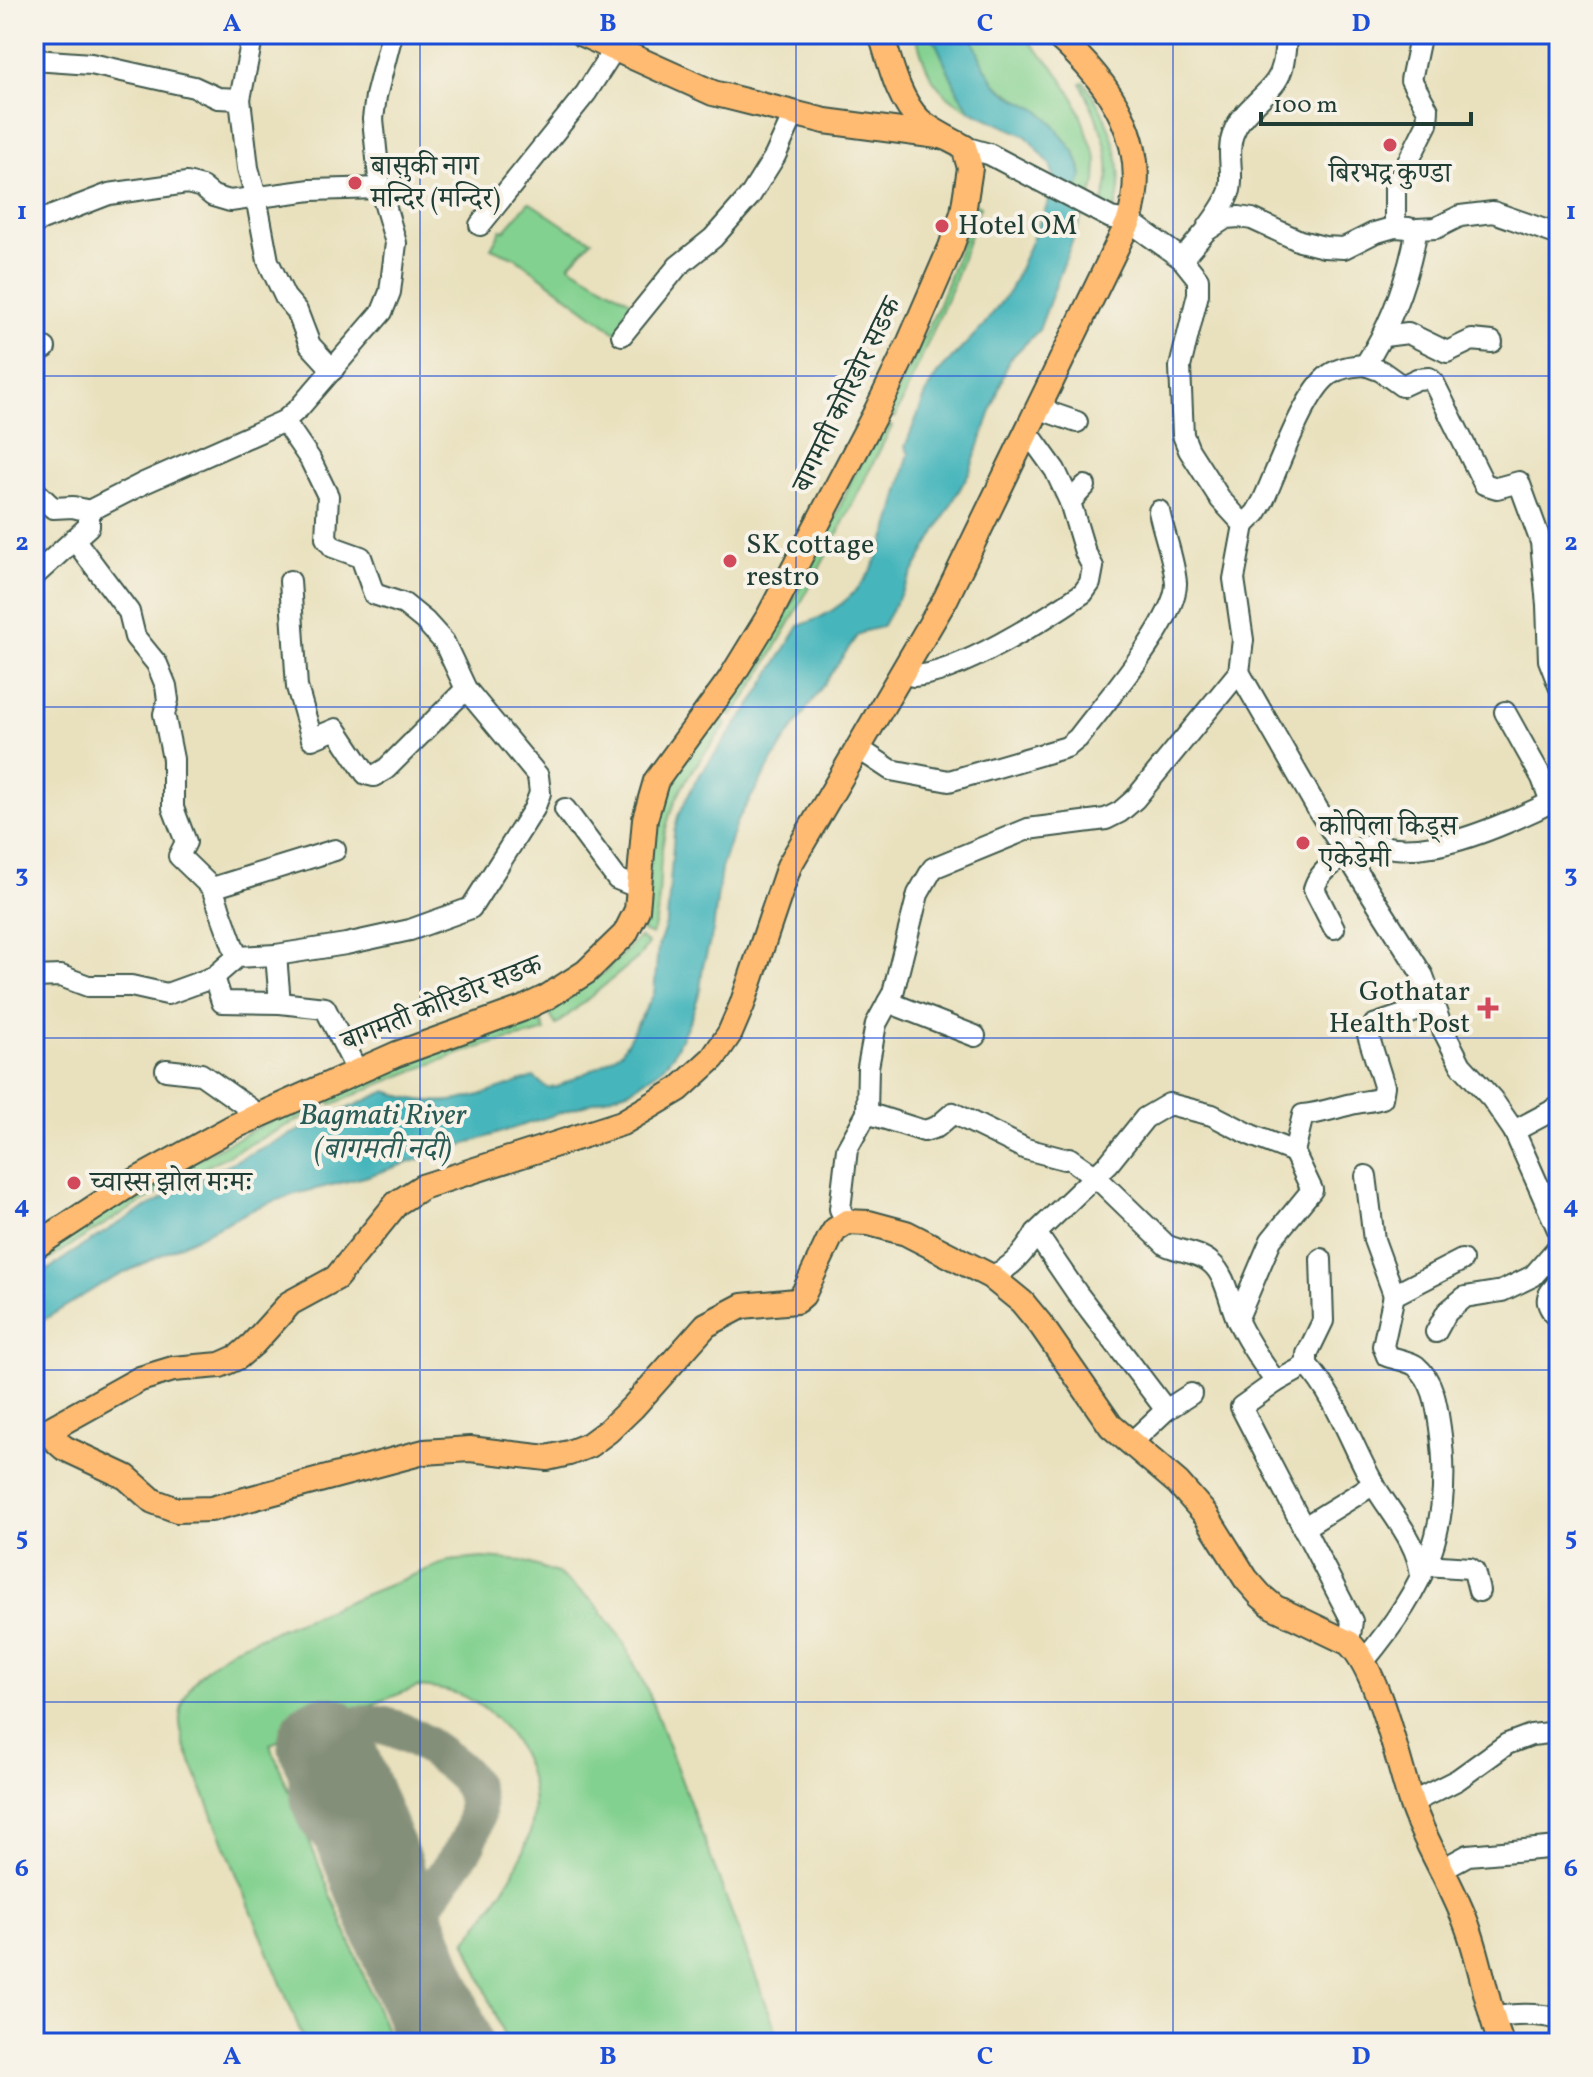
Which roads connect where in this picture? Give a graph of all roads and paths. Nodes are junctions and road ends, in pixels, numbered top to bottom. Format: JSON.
{"nodes":[{"id":1,"x":253,"y":34,"type":"edge"},
{"id":2,"x":392,"y":34,"type":"edge"},
{"id":3,"x":881,"y":34,"type":"edge"},
{"id":4,"x":1055,"y":34,"type":"edge"},
{"id":5,"x":1287,"y":34,"type":"edge"},
{"id":6,"x":1417,"y":34,"type":"edge"},
{"id":7,"x":586,"y":35,"type":"edge"},
{"id":8,"x":615,"y":48,"type":"junction"},
{"id":9,"x":34,"y":60,"type":"edge"},
{"id":10,"x":240,"y":99,"type":"junction"},
{"id":11,"x":794,"y":114,"type":"junction"},
{"id":12,"x":954,"y":142,"type":"junction"},
{"id":13,"x":380,"y":188,"type":"junction"},
{"id":14,"x":256,"y":197,"type":"junction"},
{"id":15,"x":1120,"y":220,"type":"junction"},
{"id":16,"x":34,"y":223,"type":"edge"},
{"id":17,"x":480,"y":225,"type":"dead end"},
{"id":18,"x":1395,"y":227,"type":"junction"},
{"id":19,"x":1417,"y":229,"type":"junction"},
{"id":20,"x":1206,"y":231,"type":"junction"},
{"id":21,"x":1559,"y":235,"type":"edge"},
{"id":22,"x":1182,"y":259,"type":"junction"},
{"id":23,"x":622,"y":335,"type":"dead end"},
{"id":24,"x":1384,"y":336,"type":"junction"},
{"id":25,"x":1492,"y":342,"type":"dead end"},
{"id":26,"x":1365,"y":365,"type":"junction"},
{"id":27,"x":333,"y":370,"type":"junction"},
{"id":28,"x":1040,"y":402,"type":"junction"},
{"id":29,"x":284,"y":421,"type":"junction"},
{"id":30,"x":1077,"y":422,"type":"dead end"},
{"id":31,"x":1027,"y":431,"type":"junction"},
{"id":32,"x":1085,"y":486,"type":"dead end"},
{"id":33,"x":34,"y":490,"type":"edge"},
{"id":34,"x":1070,"y":502,"type":"junction"},
{"id":35,"x":89,"y":511,"type":"junction"},
{"id":36,"x":1159,"y":511,"type":"dead end"},
{"id":37,"x":1244,"y":525,"type":"junction"},
{"id":38,"x":74,"y":539,"type":"junction"},
{"id":39,"x":34,"y":576,"type":"edge"},
{"id":40,"x":290,"y":581,"type":"dead end"},
{"id":41,"x":908,"y":666,"type":"junction"},
{"id":42,"x":1239,"y":672,"type":"junction"},
{"id":43,"x":1559,"y":686,"type":"edge"},
{"id":44,"x":466,"y":689,"type":"junction"},
{"id":45,"x":1505,"y":712,"type":"dead end"},
{"id":46,"x":858,"y":748,"type":"junction"},
{"id":47,"x":1556,"y":801,"type":"edge"},
{"id":48,"x":565,"y":809,"type":"dead end"},
{"id":49,"x":335,"y":850,"type":"dead end"},
{"id":50,"x":1348,"y":856,"type":"junction"},
{"id":51,"x":212,"y":888,"type":"junction"},
{"id":52,"x":639,"y":888,"type":"junction"},
{"id":53,"x":1334,"y":928,"type":"dead end"},
{"id":54,"x":276,"y":955,"type":"junction"},
{"id":55,"x":237,"y":957,"type":"junction"},
{"id":56,"x":34,"y":977,"type":"edge"},
{"id":57,"x":214,"y":977,"type":"junction"},
{"id":58,"x":888,"y":1002,"type":"junction"},
{"id":59,"x":280,"y":1003,"type":"junction"},
{"id":60,"x":1434,"y":1005,"type":"junction"},
{"id":61,"x":975,"y":1036,"type":"dead end"},
{"id":62,"x":166,"y":1070,"type":"dead end"},
{"id":63,"x":357,"y":1071,"type":"junction"},
{"id":64,"x":1559,"y":1107,"type":"edge"},
{"id":65,"x":867,"y":1113,"type":"junction"},
{"id":66,"x":259,"y":1115,"type":"junction"},
{"id":67,"x":1514,"y":1131,"type":"junction"},
{"id":68,"x":1294,"y":1152,"type":"junction"},
{"id":69,"x":1366,"y":1176,"type":"dead end"},
{"id":70,"x":1096,"y":1177,"type":"junction"},
{"id":71,"x":847,"y":1222,"type":"junction"},
{"id":72,"x":1559,"y":1232,"type":"edge"},
{"id":73,"x":1036,"y":1233,"type":"junction"},
{"id":74,"x":1559,"y":1246,"type":"edge"},
{"id":75,"x":34,"y":1247,"type":"edge"},
{"id":76,"x":1321,"y":1259,"type":"dead end"},
{"id":77,"x":1462,"y":1260,"type":"dead end"},
{"id":78,"x":990,"y":1276,"type":"junction"},
{"id":79,"x":1559,"y":1282,"type":"edge"},
{"id":80,"x":1394,"y":1295,"type":"junction"},
{"id":81,"x":1237,"y":1320,"type":"junction"},
{"id":82,"x":1559,"y":1321,"type":"edge"},
{"id":83,"x":1436,"y":1332,"type":"dead end"},
{"id":84,"x":1307,"y":1365,"type":"junction"},
{"id":85,"x":1276,"y":1382,"type":"junction"},
{"id":86,"x":1191,"y":1394,"type":"dead end"},
{"id":87,"x":1166,"y":1410,"type":"junction"},
{"id":88,"x":45,"y":1432,"type":"edge"},
{"id":89,"x":1131,"y":1443,"type":"junction"},
{"id":90,"x":1374,"y":1484,"type":"junction"},
{"id":91,"x":1303,"y":1528,"type":"junction"},
{"id":92,"x":1424,"y":1571,"type":"junction"},
{"id":93,"x":1479,"y":1591,"type":"dead end"},
{"id":94,"x":1356,"y":1652,"type":"junction"},
{"id":95,"x":1559,"y":1732,"type":"edge"},
{"id":96,"x":1411,"y":1803,"type":"junction"},
{"id":97,"x":1559,"y":1847,"type":"edge"},
{"id":98,"x":1442,"y":1869,"type":"junction"},
{"id":99,"x":1491,"y":2018,"type":"junction"},
{"id":100,"x":1559,"y":2019,"type":"edge"},
{"id":101,"x":1501,"y":2043,"type":"edge"}],
"edges":[{"from":1,"to":10,"type":"street"},
{"from":2,"to":13,"type":"street"},
{"from":3,"to":12,"type":"main road"},
{"from":4,"to":15,"type":"main road"},
{"from":5,"to":20,"type":"street"},
{"from":6,"to":18,"type":"street"},
{"from":7,"to":8,"type":"main road"},
{"from":8,"to":11,"type":"main road"},
{"from":8,"to":17,"type":"street"},
{"from":9,"to":10,"type":"street"},
{"from":10,"to":14,"type":"street"},
{"from":11,"to":12,"type":"main road"},
{"from":11,"to":23,"type":"street"},
{"from":12,"to":15,"type":"street"},
{"from":12,"to":52,"type":"main road","name":"बागमती कोरिडोर सडक"},
{"from":13,"to":14,"type":"street"},
{"from":13,"to":27,"type":"street"},
{"from":14,"to":16,"type":"street"},
{"from":14,"to":27,"type":"street"},
{"from":15,"to":22,"type":"street"},
{"from":15,"to":28,"type":"main road"},
{"from":18,"to":19,"type":"street"},
{"from":18,"to":20,"type":"street"},
{"from":19,"to":21,"type":"street"},
{"from":19,"to":24,"type":"street"},
{"from":20,"to":22,"type":"street"},
{"from":22,"to":37,"type":"street"},
{"from":24,"to":25,"type":"street"},
{"from":24,"to":26,"type":"street"},
{"from":26,"to":37,"type":"street"},
{"from":26,"to":43,"type":"street"},
{"from":27,"to":29,"type":"street"},
{"from":28,"to":30,"type":"street"},
{"from":28,"to":31,"type":"main road"},
{"from":29,"to":35,"type":"street"},
{"from":29,"to":44,"type":"street"},
{"from":31,"to":34,"type":"street"},
{"from":31,"to":41,"type":"main road"},
{"from":32,"to":34,"type":"street"},
{"from":33,"to":35,"type":"street"},
{"from":34,"to":41,"type":"street"},
{"from":35,"to":38,"type":"street"},
{"from":36,"to":46,"type":"street"},
{"from":37,"to":42,"type":"street"},
{"from":38,"to":39,"type":"street"},
{"from":38,"to":51,"type":"street"},
{"from":40,"to":44,"type":"street"},
{"from":41,"to":46,"type":"main road"},
{"from":42,"to":50,"type":"street"},
{"from":42,"to":58,"type":"street"},
{"from":44,"to":54,"type":"street"},
{"from":45,"to":47,"type":"street"},
{"from":46,"to":88,"type":"main road"},
{"from":47,"to":50,"type":"street"},
{"from":48,"to":52,"type":"street"},
{"from":49,"to":51,"type":"street"},
{"from":50,"to":53,"type":"street"},
{"from":50,"to":60,"type":"street"},
{"from":51,"to":55,"type":"street"},
{"from":52,"to":63,"type":"main road","name":"बागमती कोरिडोर सडक"},
{"from":54,"to":55,"type":"street"},
{"from":54,"to":59,"type":"street"},
{"from":55,"to":57,"type":"street"},
{"from":56,"to":57,"type":"street"},
{"from":57,"to":59,"type":"street"},
{"from":58,"to":61,"type":"street"},
{"from":58,"to":65,"type":"street"},
{"from":59,"to":63,"type":"street"},
{"from":60,"to":67,"type":"street"},
{"from":60,"to":68,"type":"street"},
{"from":62,"to":66,"type":"street"},
{"from":63,"to":66,"type":"main road","name":"बागमती कोरिडोर सडक"},
{"from":64,"to":67,"type":"street"},
{"from":65,"to":70,"type":"street"},
{"from":65,"to":71,"type":"street"},
{"from":66,"to":75,"type":"main road","name":"बागमती कोरिडोर सडक"},
{"from":67,"to":72,"type":"street"},
{"from":68,"to":70,"type":"street"},
{"from":68,"to":81,"type":"street"},
{"from":69,"to":80,"type":"street"},
{"from":70,"to":73,"type":"street"},
{"from":70,"to":81,"type":"street"},
{"from":71,"to":78,"type":"main road"},
{"from":71,"to":88,"type":"main road"},
{"from":73,"to":78,"type":"street"},
{"from":73,"to":87,"type":"street"},
{"from":74,"to":83,"type":"street"},
{"from":76,"to":84,"type":"street"},
{"from":77,"to":80,"type":"street"},
{"from":78,"to":89,"type":"main road"},
{"from":79,"to":82,"type":"street"},
{"from":80,"to":92,"type":"street"},
{"from":81,"to":85,"type":"street"},
{"from":84,"to":85,"type":"street"},
{"from":84,"to":90,"type":"street"},
{"from":85,"to":91,"type":"street"},
{"from":86,"to":87,"type":"street"},
{"from":87,"to":89,"type":"street"},
{"from":89,"to":94,"type":"main road"},
{"from":90,"to":91,"type":"street"},
{"from":90,"to":92,"type":"street"},
{"from":91,"to":94,"type":"street"},
{"from":92,"to":93,"type":"street"},
{"from":92,"to":94,"type":"street"},
{"from":94,"to":96,"type":"main road"},
{"from":95,"to":96,"type":"street"},
{"from":96,"to":98,"type":"main road"},
{"from":97,"to":98,"type":"street"},
{"from":98,"to":99,"type":"main road"},
{"from":99,"to":100,"type":"street"},
{"from":99,"to":101,"type":"main road"}]}
